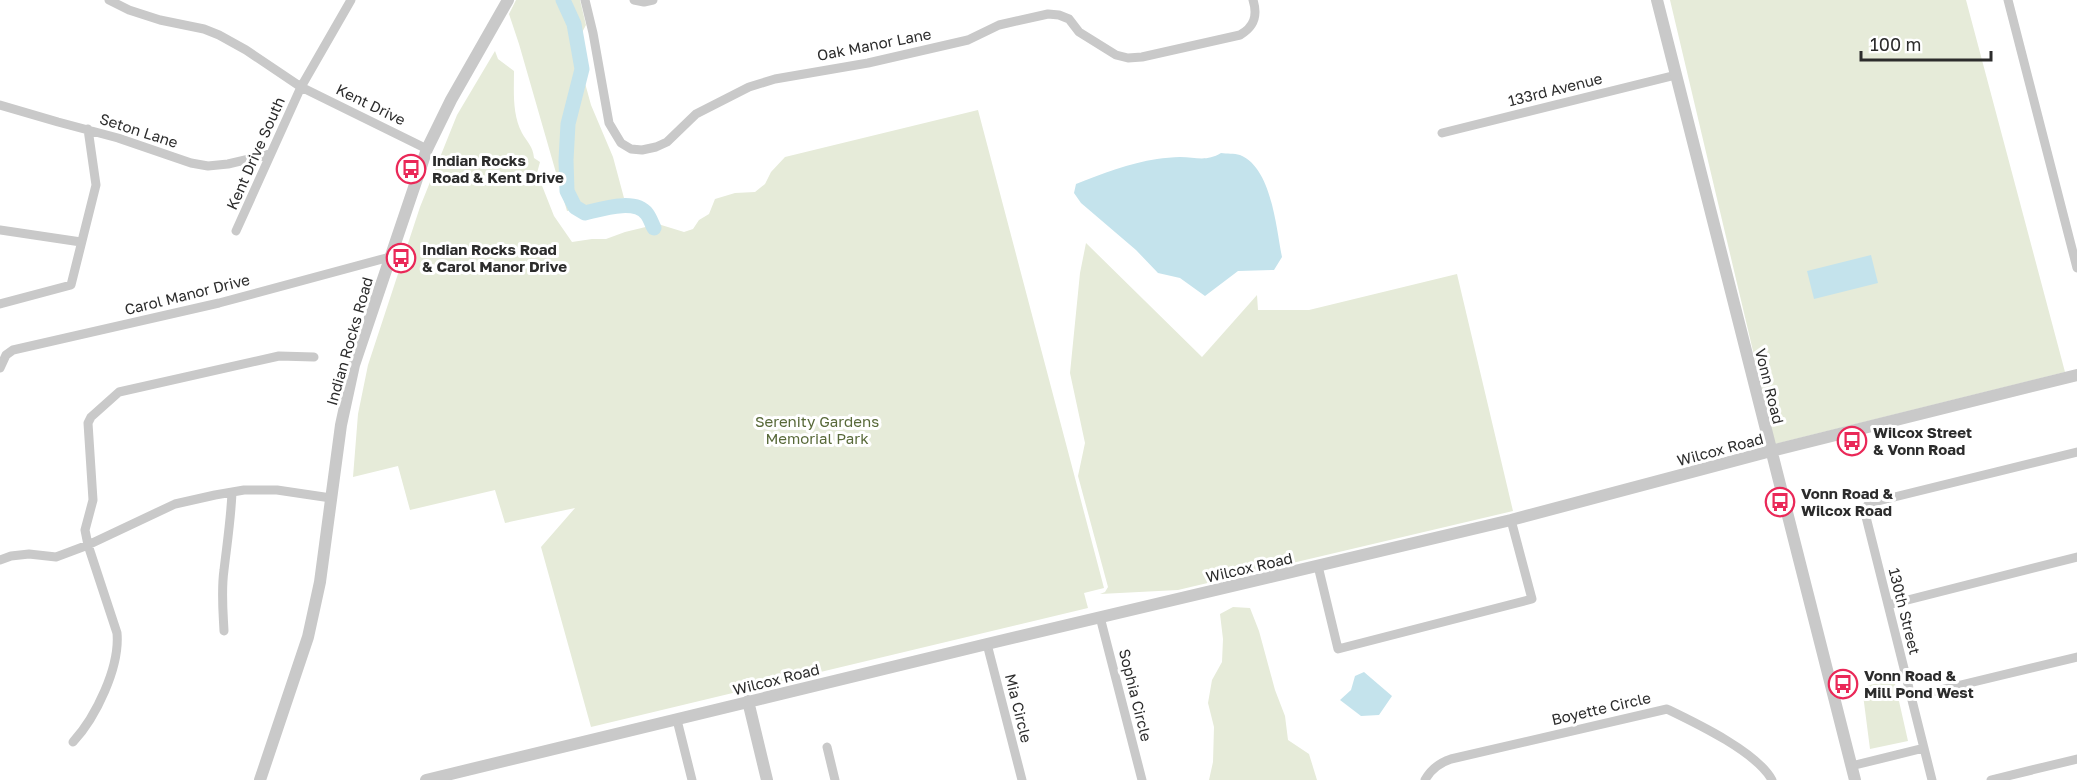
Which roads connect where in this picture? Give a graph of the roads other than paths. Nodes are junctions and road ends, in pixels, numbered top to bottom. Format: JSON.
{"nodes":[{"id":1,"x":109,"y":0,"type":"edge"},
{"id":2,"x":351,"y":0,"type":"edge"},
{"id":3,"x":508,"y":0,"type":"edge"},
{"id":4,"x":585,"y":0,"type":"edge"},
{"id":5,"x":634,"y":0,"type":"edge"},
{"id":6,"x":653,"y":0,"type":"edge"},
{"id":7,"x":1253,"y":0,"type":"edge"},
{"id":8,"x":1657,"y":0,"type":"edge"},
{"id":9,"x":2008,"y":0,"type":"edge"},
{"id":10,"x":1676,"y":75,"type":"junction"},
{"id":11,"x":301,"y":87,"type":"junction"},
{"id":12,"x":0,"y":105,"type":"edge"},
{"id":13,"x":88,"y":129,"type":"junction"},
{"id":14,"x":1442,"y":133,"type":"dead end"},
{"id":15,"x":427,"y":149,"type":"junction"},
{"id":16,"x":270,"y":154,"type":"junction"},
{"id":17,"x":0,"y":230,"type":"edge"},
{"id":18,"x":236,"y":231,"type":"dead end"},
{"id":19,"x":81,"y":242,"type":"junction"},
{"id":20,"x":390,"y":256,"type":"junction"},
{"id":21,"x":2077,"y":268,"type":"edge"},
{"id":22,"x":0,"y":304,"type":"edge"},
{"id":23,"x":314,"y":357,"type":"dead end"},
{"id":24,"x":0,"y":368,"type":"edge"},
{"id":25,"x":2077,"y":375,"type":"edge"},
{"id":26,"x":1771,"y":451,"type":"junction"},
{"id":27,"x":2077,"y":452,"type":"edge"},
{"id":28,"x":232,"y":492,"type":"junction"},
{"id":29,"x":331,"y":498,"type":"junction"},
{"id":30,"x":1511,"y":520,"type":"junction"},
{"id":31,"x":88,"y":545,"type":"junction"},
{"id":32,"x":2077,"y":557,"type":"edge"},
{"id":33,"x":0,"y":560,"type":"edge"},
{"id":34,"x":1318,"y":566,"type":"junction"},
{"id":35,"x":1888,"y":605,"type":"junction"},
{"id":36,"x":1100,"y":617,"type":"junction"},
{"id":37,"x":225,"y":631,"type":"dead end"},
{"id":38,"x":987,"y":644,"type":"junction"},
{"id":39,"x":2077,"y":657,"type":"edge"},
{"id":40,"x":1911,"y":697,"type":"junction"},
{"id":41,"x":748,"y":701,"type":"junction"},
{"id":42,"x":676,"y":720,"type":"junction"},
{"id":43,"x":73,"y":742,"type":"dead end"},
{"id":44,"x":827,"y":747,"type":"dead end"},
{"id":45,"x":1924,"y":748,"type":"junction"},
{"id":46,"x":2077,"y":759,"type":"edge"},
{"id":47,"x":456,"y":776,"type":"edge"},
{"id":48,"x":1852,"y":776,"type":"edge"},
{"id":49,"x":260,"y":780,"type":"edge"},
{"id":50,"x":426,"y":780,"type":"edge"},
{"id":51,"x":692,"y":780,"type":"edge"},
{"id":52,"x":767,"y":780,"type":"edge"},
{"id":53,"x":835,"y":780,"type":"edge"},
{"id":54,"x":1022,"y":780,"type":"edge"},
{"id":55,"x":1142,"y":780,"type":"edge"},
{"id":56,"x":1425,"y":780,"type":"edge"},
{"id":57,"x":1772,"y":780,"type":"edge"},
{"id":58,"x":1932,"y":780,"type":"edge"},
{"id":59,"x":1991,"y":780,"type":"edge"}],
"edges":[{"from":1,"to":11,"type":"street","name":"Kent Drive"},
{"from":2,"to":11,"type":"street","name":"Kent Drive South"},
{"from":3,"to":15,"type":"street","name":"Indian Rocks Road"},
{"from":4,"to":7,"type":"street","name":"Oak Manor Lane"},
{"from":5,"to":6,"type":"street"},
{"from":8,"to":10,"type":"street","name":"Vonn Road"},
{"from":9,"to":21,"type":"street"},
{"from":10,"to":14,"type":"street","name":"133rd Avenue"},
{"from":10,"to":26,"type":"street","name":"Vonn Road"},
{"from":11,"to":15,"type":"street","name":"Kent Drive"},
{"from":11,"to":16,"type":"street","name":"Kent Drive South"},
{"from":12,"to":13,"type":"street","name":"Seton Lane"},
{"from":13,"to":16,"type":"street","name":"Seton Lane"},
{"from":13,"to":19,"type":"street"},
{"from":15,"to":20,"type":"street","name":"Indian Rocks Road"},
{"from":16,"to":18,"type":"street","name":"Kent Drive South"},
{"from":17,"to":19,"type":"street"},
{"from":19,"to":22,"type":"street"},
{"from":20,"to":24,"type":"street","name":"Carol Manor Drive"},
{"from":20,"to":29,"type":"street","name":"Indian Rocks Road"},
{"from":23,"to":31,"type":"street"},
{"from":25,"to":26,"type":"street","name":"Wilcox Road"},
{"from":26,"to":30,"type":"street","name":"Wilcox Road"},
{"from":26,"to":48,"type":"street","name":"Vonn Road"},
{"from":27,"to":35,"type":"street","name":"130th Street"},
{"from":28,"to":29,"type":"street"},
{"from":28,"to":31,"type":"street"},
{"from":28,"to":37,"type":"street"},
{"from":29,"to":49,"type":"street","name":"Indian Rocks Road"},
{"from":30,"to":34,"type":"street","name":"Wilcox Road"},
{"from":30,"to":34,"type":"street"},
{"from":31,"to":33,"type":"street"},
{"from":31,"to":43,"type":"street"},
{"from":32,"to":35,"type":"street"},
{"from":34,"to":36,"type":"street","name":"Wilcox Road"},
{"from":35,"to":40,"type":"street","name":"130th Street"},
{"from":36,"to":38,"type":"street","name":"Wilcox Road"},
{"from":36,"to":55,"type":"street","name":"Sophia Circle"},
{"from":38,"to":41,"type":"street","name":"Wilcox Road"},
{"from":38,"to":54,"type":"street","name":"Mia Circle"},
{"from":39,"to":40,"type":"street"},
{"from":40,"to":45,"type":"street","name":"130th Street"},
{"from":41,"to":42,"type":"street","name":"Wilcox Road"},
{"from":41,"to":52,"type":"street"},
{"from":42,"to":47,"type":"street","name":"Wilcox Road"},
{"from":42,"to":51,"type":"street"},
{"from":44,"to":53,"type":"street"},
{"from":45,"to":48,"type":"street"},
{"from":45,"to":58,"type":"street","name":"130th Street"},
{"from":46,"to":59,"type":"street"},
{"from":47,"to":50,"type":"street","name":"Wilcox Road"},
{"from":56,"to":57,"type":"street","name":"Boyette Circle"}]}
